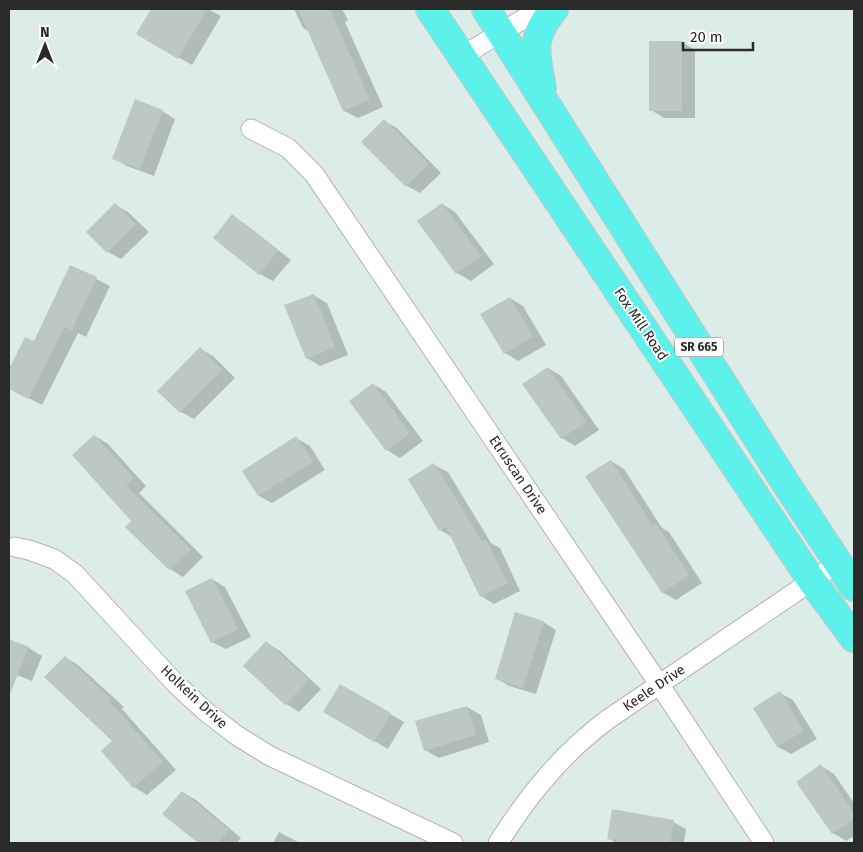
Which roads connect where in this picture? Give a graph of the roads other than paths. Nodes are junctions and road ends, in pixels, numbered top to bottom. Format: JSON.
{"nodes":[{"id":1,"x":430,"y":9,"type":"edge"},
{"id":2,"x":486,"y":9,"type":"edge"},
{"id":3,"x":540,"y":9,"type":"edge"},
{"id":4,"x":554,"y":9,"type":"edge"},
{"id":5,"x":501,"y":32,"type":"junction"},
{"id":6,"x":462,"y":56,"type":"junction"},
{"id":7,"x":544,"y":102,"type":"junction"},
{"id":8,"x":251,"y":129,"type":"dead end"},
{"id":9,"x":15,"y":547,"type":"dead end"},
{"id":10,"x":838,"y":563,"type":"junction"},
{"id":11,"x":812,"y":581,"type":"junction"},
{"id":12,"x":854,"y":587,"type":"edge"},
{"id":13,"x":854,"y":638,"type":"edge"},
{"id":14,"x":659,"y":684,"type":"junction"},
{"id":15,"x":453,"y":843,"type":"edge"},
{"id":16,"x":498,"y":843,"type":"edge"},
{"id":17,"x":764,"y":843,"type":"edge"}],
"edges":[{"from":1,"to":6,"type":"main road","name":"Fox Mill Road","number":"SR 665"},
{"from":2,"to":5,"type":"main road","number":"SR 665"},
{"from":3,"to":5,"type":"street"},
{"from":4,"to":7,"type":"main road"},
{"from":5,"to":6,"type":"street"},
{"from":5,"to":7,"type":"main road","number":"SR 665"},
{"from":6,"to":11,"type":"main road","name":"Fox Mill Road","number":"SR 665"},
{"from":7,"to":10,"type":"main road","number":"SR 665"},
{"from":8,"to":14,"type":"street","name":"Etruscan Drive"},
{"from":9,"to":15,"type":"street","name":"Holkein Drive"},
{"from":10,"to":11,"type":"street","name":"Keele Drive"},
{"from":10,"to":12,"type":"main road","number":"SR 665"},
{"from":11,"to":13,"type":"main road","name":"Fox Mill Road","number":"SR 665"},
{"from":11,"to":14,"type":"street","name":"Keele Drive"},
{"from":14,"to":16,"type":"street","name":"Keele Drive"},
{"from":14,"to":17,"type":"street","name":"Etruscan Drive"}]}
